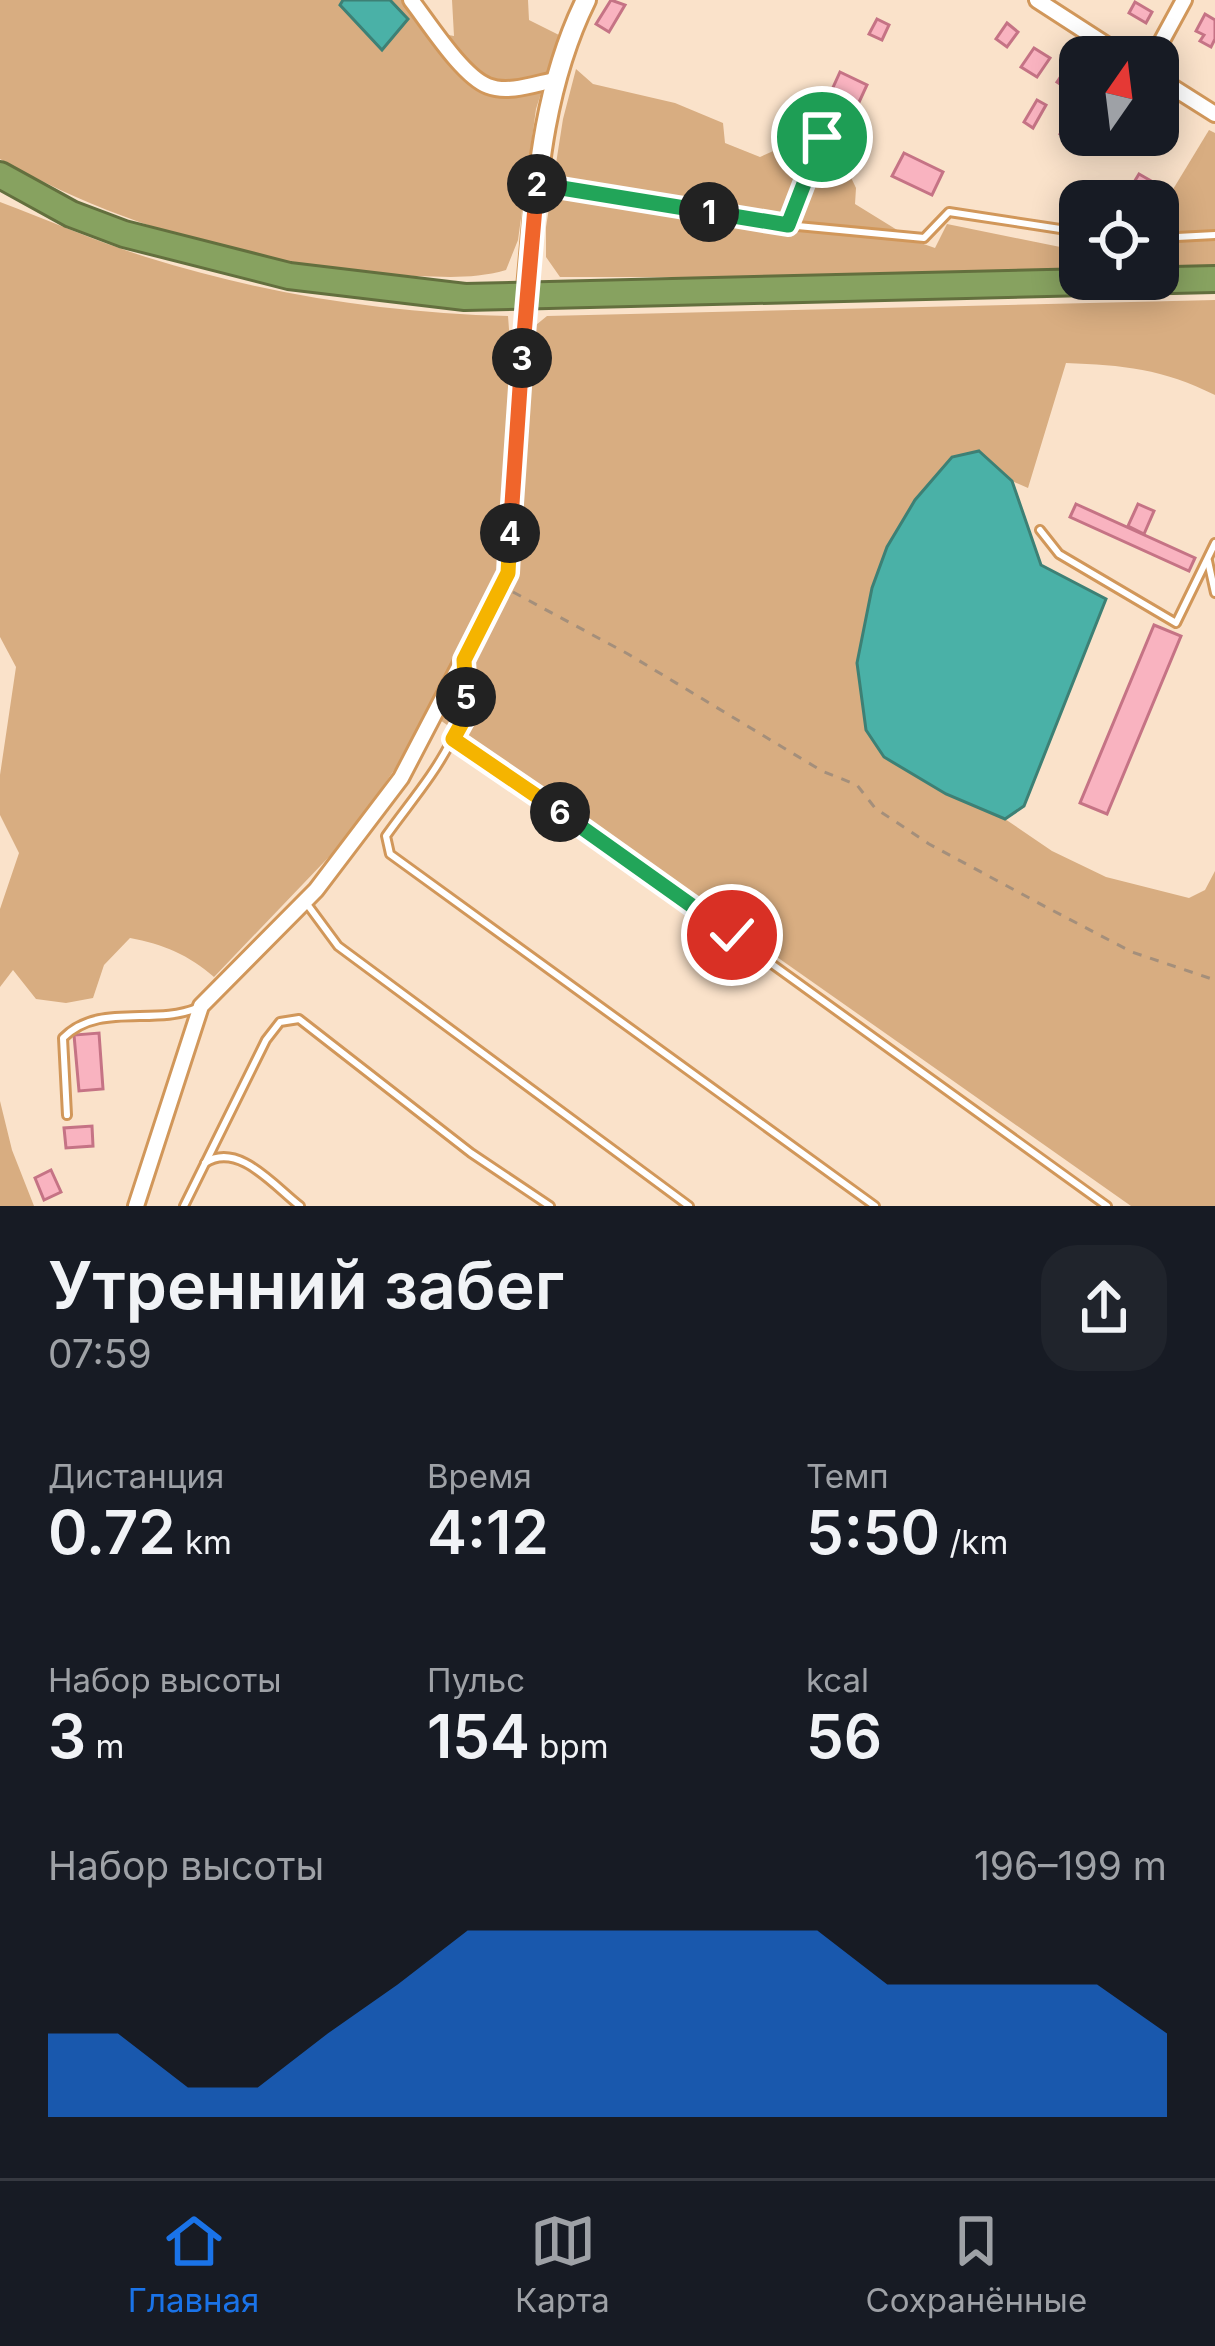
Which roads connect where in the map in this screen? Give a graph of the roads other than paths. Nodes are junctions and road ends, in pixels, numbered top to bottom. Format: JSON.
{"nodes":[{"id":1,"x":411,"y":0,"type":"edge"},
{"id":2,"x":586,"y":0,"type":"edge"},
{"id":3,"x":1037,"y":0,"type":"edge"},
{"id":4,"x":1184,"y":0,"type":"edge"},
{"id":5,"x":1093,"y":36,"type":"edge"},
{"id":6,"x":1164,"y":36,"type":"edge"},
{"id":7,"x":554,"y":80,"type":"junction"},
{"id":8,"x":1179,"y":91,"type":"edge"},
{"id":9,"x":1215,"y":114,"type":"edge"},
{"id":10,"x":822,"y":137,"type":"dead end"},
{"id":11,"x":0,"y":176,"type":"edge"},
{"id":12,"x":537,"y":184,"type":"junction"},
{"id":13,"x":788,"y":225,"type":"junction"},
{"id":14,"x":1059,"y":229,"type":"edge"},
{"id":15,"x":1215,"y":235,"type":"edge"},
{"id":16,"x":1179,"y":237,"type":"edge"},
{"id":17,"x":1215,"y":279,"type":"edge"},
{"id":18,"x":526,"y":298,"type":"junction"},
{"id":19,"x":1040,"y":530,"type":"dead end"},
{"id":20,"x":1215,"y":543,"type":"edge"},
{"id":21,"x":1208,"y":558,"type":"junction"},
{"id":22,"x":1215,"y":593,"type":"edge"},
{"id":23,"x":464,"y":660,"type":"junction"},
{"id":24,"x":453,"y":739,"type":"junction"},
{"id":25,"x":305,"y":901,"type":"junction"},
{"id":26,"x":201,"y":1006,"type":"junction"},
{"id":27,"x":67,"y":1114,"type":"dead end"},
{"id":28,"x":202,"y":1165,"type":"junction"},
{"id":29,"x":136,"y":1206,"type":"edge"},
{"id":30,"x":184,"y":1206,"type":"edge"},
{"id":31,"x":300,"y":1206,"type":"edge"},
{"id":32,"x":550,"y":1206,"type":"edge"},
{"id":33,"x":689,"y":1206,"type":"edge"},
{"id":34,"x":875,"y":1206,"type":"edge"},
{"id":35,"x":1107,"y":1206,"type":"edge"}],
"edges":[{"from":1,"to":7,"type":"street"},
{"from":2,"to":7,"type":"main road"},
{"from":3,"to":5,"type":"street"},
{"from":4,"to":6,"type":"street"},
{"from":7,"to":12,"type":"main road"},
{"from":8,"to":9,"type":"street"},
{"from":10,"to":13,"type":"lane"},
{"from":11,"to":18,"type":"highway"},
{"from":12,"to":13,"type":"lane"},
{"from":12,"to":18,"type":"main road"},
{"from":13,"to":14,"type":"lane"},
{"from":15,"to":16,"type":"lane"},
{"from":17,"to":18,"type":"highway"},
{"from":18,"to":23,"type":"street"},
{"from":19,"to":21,"type":"lane"},
{"from":20,"to":21,"type":"lane"},
{"from":21,"to":22,"type":"lane"},
{"from":23,"to":24,"type":"lane"},
{"from":23,"to":25,"type":"street"},
{"from":24,"to":34,"type":"lane"},
{"from":24,"to":35,"type":"lane"},
{"from":25,"to":26,"type":"street"},
{"from":25,"to":33,"type":"lane"},
{"from":26,"to":27,"type":"lane"},
{"from":26,"to":29,"type":"street"},
{"from":28,"to":30,"type":"lane"},
{"from":28,"to":31,"type":"lane"},
{"from":28,"to":32,"type":"lane"}]}
